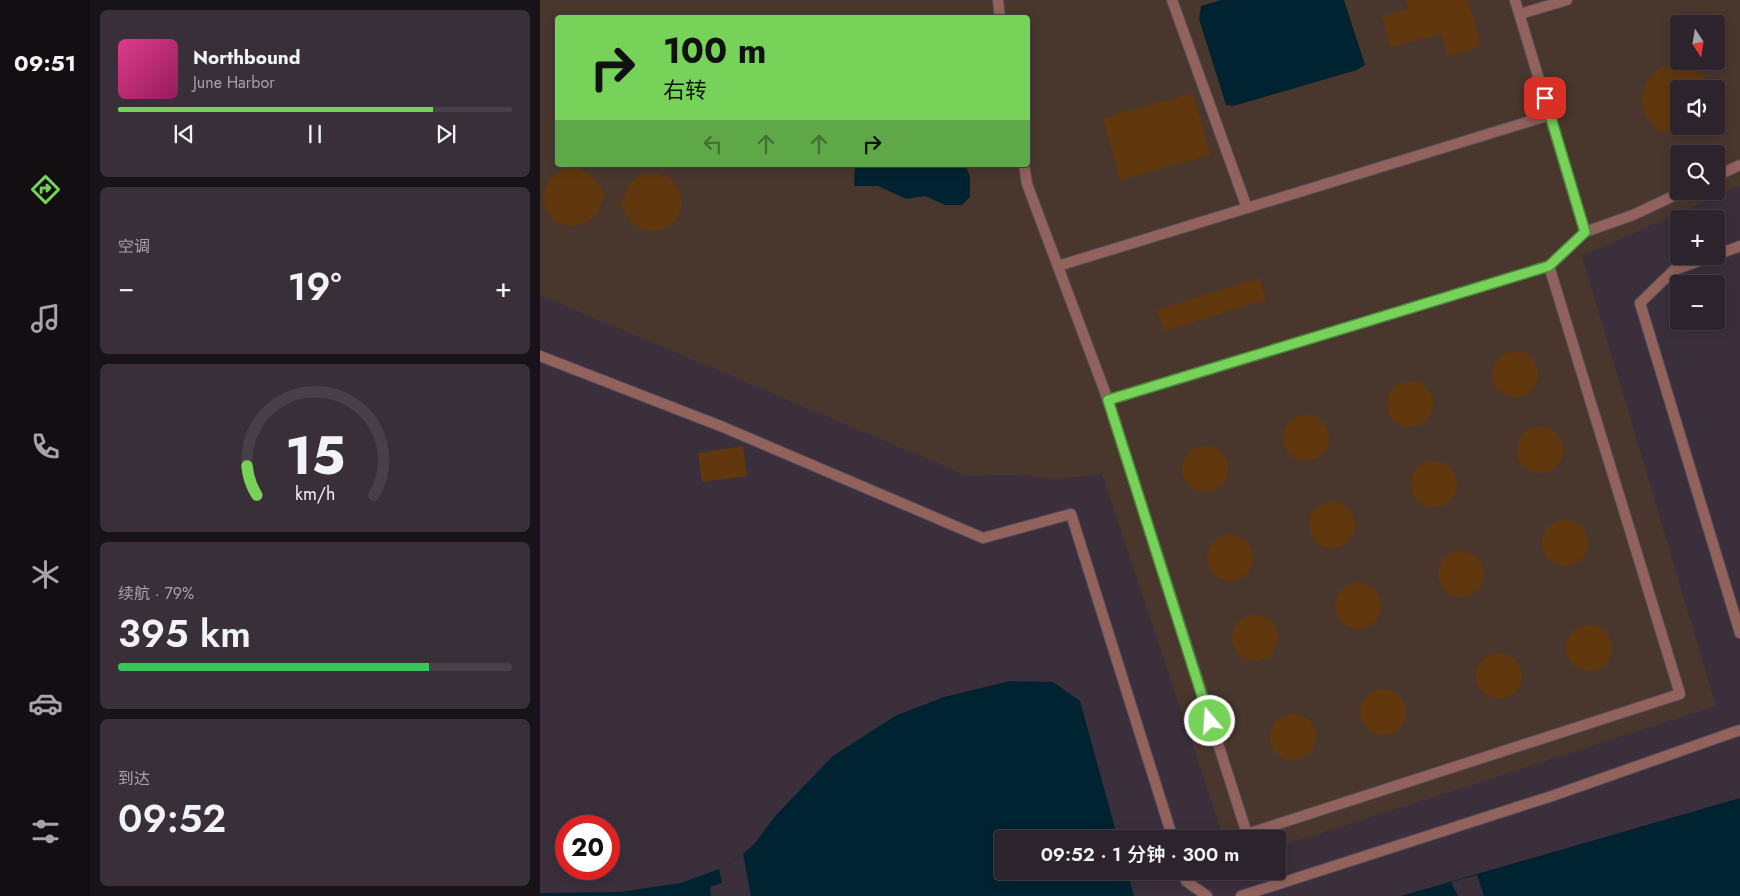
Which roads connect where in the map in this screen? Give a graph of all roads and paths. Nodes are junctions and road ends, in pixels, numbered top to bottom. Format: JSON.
{"nodes":[{"id":1,"x":998,"y":0,"type":"edge"},
{"id":2,"x":1172,"y":0,"type":"edge"},
{"id":3,"x":1515,"y":0,"type":"edge"},
{"id":4,"x":1566,"y":0,"type":"edge"},
{"id":5,"x":1520,"y":14,"type":"junction"},
{"id":6,"x":1000,"y":15,"type":"edge"},
{"id":7,"x":1550,"y":115,"type":"junction"},
{"id":8,"x":1740,"y":165,"type":"edge"},
{"id":9,"x":1024,"y":167,"type":"edge"},
{"id":10,"x":1725,"y":172,"type":"edge"},
{"id":11,"x":1670,"y":197,"type":"edge"},
{"id":12,"x":1247,"y":208,"type":"junction"},
{"id":13,"x":1585,"y":232,"type":"junction"},
{"id":14,"x":1740,"y":246,"type":"edge"},
{"id":15,"x":1725,"y":252,"type":"edge"},
{"id":16,"x":1688,"y":265,"type":"edge"},
{"id":17,"x":1058,"y":266,"type":"junction"},
{"id":18,"x":1549,"y":266,"type":"junction"},
{"id":19,"x":540,"y":356,"type":"edge"},
{"id":20,"x":1108,"y":400,"type":"junction"},
{"id":21,"x":1740,"y":633,"type":"edge"},
{"id":22,"x":1740,"y":730,"type":"edge"},
{"id":23,"x":1170,"y":830,"type":"edge"},
{"id":24,"x":1186,"y":880,"type":"edge"},
{"id":25,"x":1207,"y":896,"type":"edge"},
{"id":26,"x":1241,"y":896,"type":"edge"}],
"edges":[{"from":1,"to":6,"type":"lane"},
{"from":2,"to":12,"type":"lane"},
{"from":3,"to":5,"type":"lane"},
{"from":4,"to":5,"type":"lane"},
{"from":5,"to":7,"type":"lane"},
{"from":7,"to":12,"type":"lane"},
{"from":7,"to":13,"type":"lane"},
{"from":8,"to":10,"type":"lane"},
{"from":9,"to":17,"type":"lane"},
{"from":11,"to":13,"type":"lane"},
{"from":12,"to":17,"type":"lane"},
{"from":13,"to":18,"type":"lane"},
{"from":14,"to":15,"type":"lane"},
{"from":16,"to":21,"type":"lane"},
{"from":17,"to":20,"type":"lane"},
{"from":18,"to":20,"type":"lane"},
{"from":18,"to":20,"type":"lane"},
{"from":19,"to":23,"type":"lane"},
{"from":22,"to":26,"type":"lane"},
{"from":24,"to":25,"type":"lane"}]}
